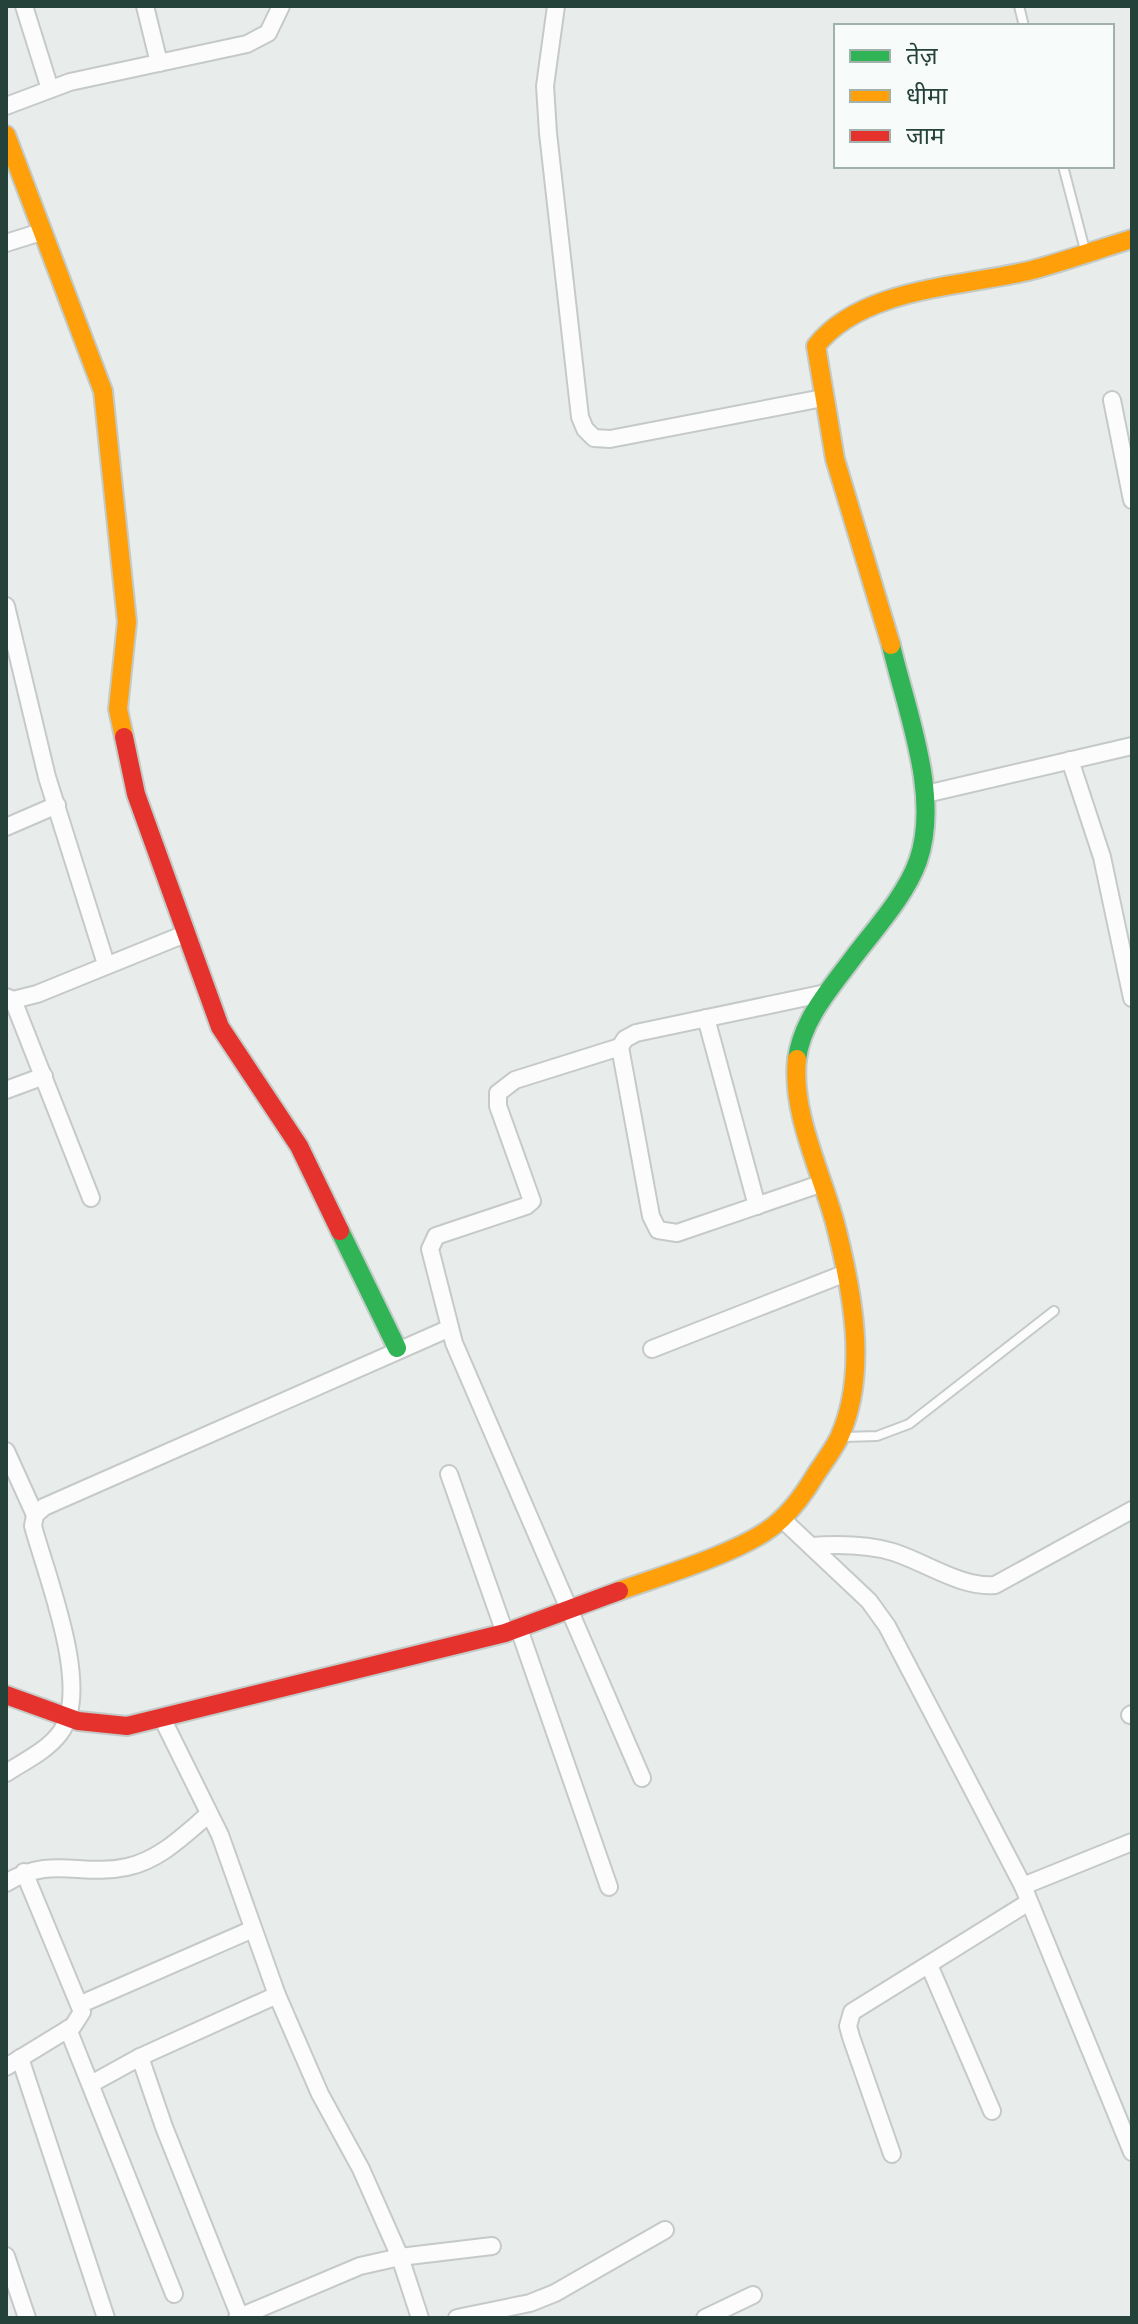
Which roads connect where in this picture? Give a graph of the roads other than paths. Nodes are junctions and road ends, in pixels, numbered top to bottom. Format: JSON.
{"nodes":[{"id":1,"x":24,"y":6,"type":"edge"},
{"id":2,"x":145,"y":6,"type":"edge"},
{"id":3,"x":556,"y":6,"type":"edge"},
{"id":4,"x":277,"y":9,"type":"edge"},
{"id":5,"x":159,"y":63,"type":"junction"},
{"id":6,"x":50,"y":89,"type":"junction"},
{"id":7,"x":6,"y":106,"type":"edge"},
{"id":8,"x":6,"y":135,"type":"edge"},
{"id":9,"x":1064,"y":168,"type":"edge"},
{"id":10,"x":41,"y":232,"type":"junction"},
{"id":11,"x":1132,"y":239,"type":"edge"},
{"id":12,"x":6,"y":243,"type":"edge"},
{"id":13,"x":1086,"y":253,"type":"junction"},
{"id":14,"x":823,"y":398,"type":"junction"},
{"id":15,"x":1112,"y":400,"type":"dead end"},
{"id":16,"x":1132,"y":500,"type":"edge"},
{"id":17,"x":6,"y":606,"type":"edge"},
{"id":18,"x":1132,"y":746,"type":"edge"},
{"id":19,"x":1070,"y":760,"type":"junction"},
{"id":20,"x":926,"y":794,"type":"junction"},
{"id":21,"x":57,"y":805,"type":"junction"},
{"id":22,"x":6,"y":827,"type":"edge"},
{"id":23,"x":185,"y":934,"type":"junction"},
{"id":24,"x":106,"y":964,"type":"junction"},
{"id":25,"x":826,"y":993,"type":"junction"},
{"id":26,"x":10,"y":998,"type":"edge"},
{"id":27,"x":1132,"y":998,"type":"edge"},
{"id":28,"x":706,"y":1018,"type":"junction"},
{"id":29,"x":620,"y":1047,"type":"junction"},
{"id":30,"x":44,"y":1076,"type":"junction"},
{"id":31,"x":6,"y":1090,"type":"edge"},
{"id":32,"x":823,"y":1183,"type":"junction"},
{"id":33,"x":91,"y":1198,"type":"dead end"},
{"id":34,"x":757,"y":1206,"type":"junction"},
{"id":35,"x":846,"y":1273,"type":"junction"},
{"id":36,"x":1054,"y":1311,"type":"dead end"},
{"id":37,"x":450,"y":1328,"type":"junction"},
{"id":38,"x":397,"y":1348,"type":"junction"},
{"id":39,"x":652,"y":1349,"type":"dead end"},
{"id":40,"x":839,"y":1437,"type":"junction"},
{"id":41,"x":6,"y":1451,"type":"edge"},
{"id":42,"x":449,"y":1474,"type":"dead end"},
{"id":43,"x":1132,"y":1510,"type":"edge"},
{"id":44,"x":35,"y":1515,"type":"junction"},
{"id":45,"x":781,"y":1518,"type":"junction"},
{"id":46,"x":819,"y":1545,"type":"junction"},
{"id":47,"x":570,"y":1612,"type":"junction"},
{"id":48,"x":512,"y":1631,"type":"junction"},
{"id":49,"x":6,"y":1695,"type":"edge"},
{"id":50,"x":162,"y":1718,"type":"junction"},
{"id":51,"x":68,"y":1721,"type":"junction"},
{"id":52,"x":6,"y":1773,"type":"edge"},
{"id":53,"x":642,"y":1778,"type":"dead end"},
{"id":54,"x":209,"y":1814,"type":"junction"},
{"id":55,"x":1132,"y":1842,"type":"edge"},
{"id":56,"x":24,"y":1872,"type":"junction"},
{"id":57,"x":6,"y":1883,"type":"edge"},
{"id":58,"x":609,"y":1887,"type":"dead end"},
{"id":59,"x":1026,"y":1894,"type":"junction"},
{"id":60,"x":253,"y":1929,"type":"junction"},
{"id":61,"x":929,"y":1965,"type":"junction"},
{"id":62,"x":277,"y":1995,"type":"junction"},
{"id":63,"x":81,"y":2004,"type":"junction"},
{"id":64,"x":68,"y":2029,"type":"junction"},
{"id":65,"x":140,"y":2057,"type":"junction"},
{"id":66,"x":13,"y":2063,"type":"edge"},
{"id":67,"x":91,"y":2084,"type":"junction"},
{"id":68,"x":992,"y":2111,"type":"dead end"},
{"id":69,"x":1132,"y":2152,"type":"edge"},
{"id":70,"x":892,"y":2154,"type":"dead end"},
{"id":71,"x":665,"y":2230,"type":"dead end"},
{"id":72,"x":492,"y":2246,"type":"dead end"},
{"id":73,"x":6,"y":2256,"type":"edge"},
{"id":74,"x":400,"y":2257,"type":"junction"},
{"id":75,"x":174,"y":2294,"type":"dead end"},
{"id":76,"x":753,"y":2295,"type":"dead end"},
{"id":77,"x":238,"y":2317,"type":"edge"},
{"id":78,"x":27,"y":2318,"type":"edge"},
{"id":79,"x":106,"y":2318,"type":"edge"},
{"id":80,"x":420,"y":2318,"type":"edge"},
{"id":81,"x":457,"y":2318,"type":"edge"},
{"id":82,"x":705,"y":2318,"type":"edge"}],
"edges":[{"from":1,"to":6,"type":"street"},
{"from":2,"to":5,"type":"street"},
{"from":3,"to":14,"type":"street"},
{"from":4,"to":5,"type":"street"},
{"from":5,"to":6,"type":"street"},
{"from":6,"to":7,"type":"street"},
{"from":8,"to":10,"type":"street"},
{"from":9,"to":13,"type":"lane"},
{"from":10,"to":12,"type":"street"},
{"from":10,"to":23,"type":"street"},
{"from":11,"to":13,"type":"street"},
{"from":13,"to":14,"type":"street"},
{"from":14,"to":20,"type":"street"},
{"from":15,"to":16,"type":"street"},
{"from":17,"to":21,"type":"street"},
{"from":18,"to":19,"type":"street"},
{"from":19,"to":20,"type":"street"},
{"from":19,"to":27,"type":"street"},
{"from":20,"to":25,"type":"street"},
{"from":21,"to":22,"type":"street"},
{"from":21,"to":24,"type":"street"},
{"from":23,"to":24,"type":"street"},
{"from":23,"to":38,"type":"street"},
{"from":24,"to":26,"type":"street"},
{"from":25,"to":28,"type":"street"},
{"from":25,"to":32,"type":"street"},
{"from":26,"to":30,"type":"street"},
{"from":28,"to":29,"type":"street"},
{"from":28,"to":34,"type":"street"},
{"from":29,"to":34,"type":"street"},
{"from":29,"to":37,"type":"street"},
{"from":30,"to":31,"type":"street"},
{"from":30,"to":33,"type":"street"},
{"from":32,"to":34,"type":"street"},
{"from":32,"to":35,"type":"street"},
{"from":35,"to":39,"type":"street"},
{"from":35,"to":40,"type":"street"},
{"from":36,"to":40,"type":"lane"},
{"from":37,"to":38,"type":"street"},
{"from":37,"to":47,"type":"street"},
{"from":38,"to":44,"type":"street"},
{"from":40,"to":45,"type":"street"},
{"from":41,"to":44,"type":"street"},
{"from":42,"to":48,"type":"street"},
{"from":43,"to":46,"type":"street"},
{"from":44,"to":51,"type":"street"},
{"from":45,"to":46,"type":"street"},
{"from":45,"to":47,"type":"street"},
{"from":46,"to":59,"type":"street"},
{"from":47,"to":48,"type":"street"},
{"from":47,"to":53,"type":"street"},
{"from":48,"to":50,"type":"street"},
{"from":48,"to":58,"type":"street"},
{"from":49,"to":51,"type":"street"},
{"from":50,"to":51,"type":"street"},
{"from":50,"to":54,"type":"street"},
{"from":51,"to":52,"type":"street"},
{"from":54,"to":56,"type":"street"},
{"from":54,"to":60,"type":"street"},
{"from":55,"to":59,"type":"street"},
{"from":56,"to":57,"type":"street"},
{"from":56,"to":63,"type":"street"},
{"from":59,"to":61,"type":"street"},
{"from":59,"to":69,"type":"street"},
{"from":60,"to":62,"type":"street"},
{"from":60,"to":63,"type":"street"},
{"from":61,"to":68,"type":"street"},
{"from":61,"to":70,"type":"street"},
{"from":62,"to":65,"type":"street"},
{"from":62,"to":74,"type":"street"},
{"from":63,"to":64,"type":"street"},
{"from":64,"to":66,"type":"street"},
{"from":64,"to":67,"type":"street"},
{"from":65,"to":67,"type":"street"},
{"from":65,"to":77,"type":"street"},
{"from":66,"to":79,"type":"street"},
{"from":67,"to":75,"type":"street"},
{"from":71,"to":81,"type":"street"},
{"from":72,"to":74,"type":"street"},
{"from":73,"to":78,"type":"street"},
{"from":74,"to":77,"type":"street"},
{"from":74,"to":80,"type":"street"},
{"from":76,"to":82,"type":"street"}]}
